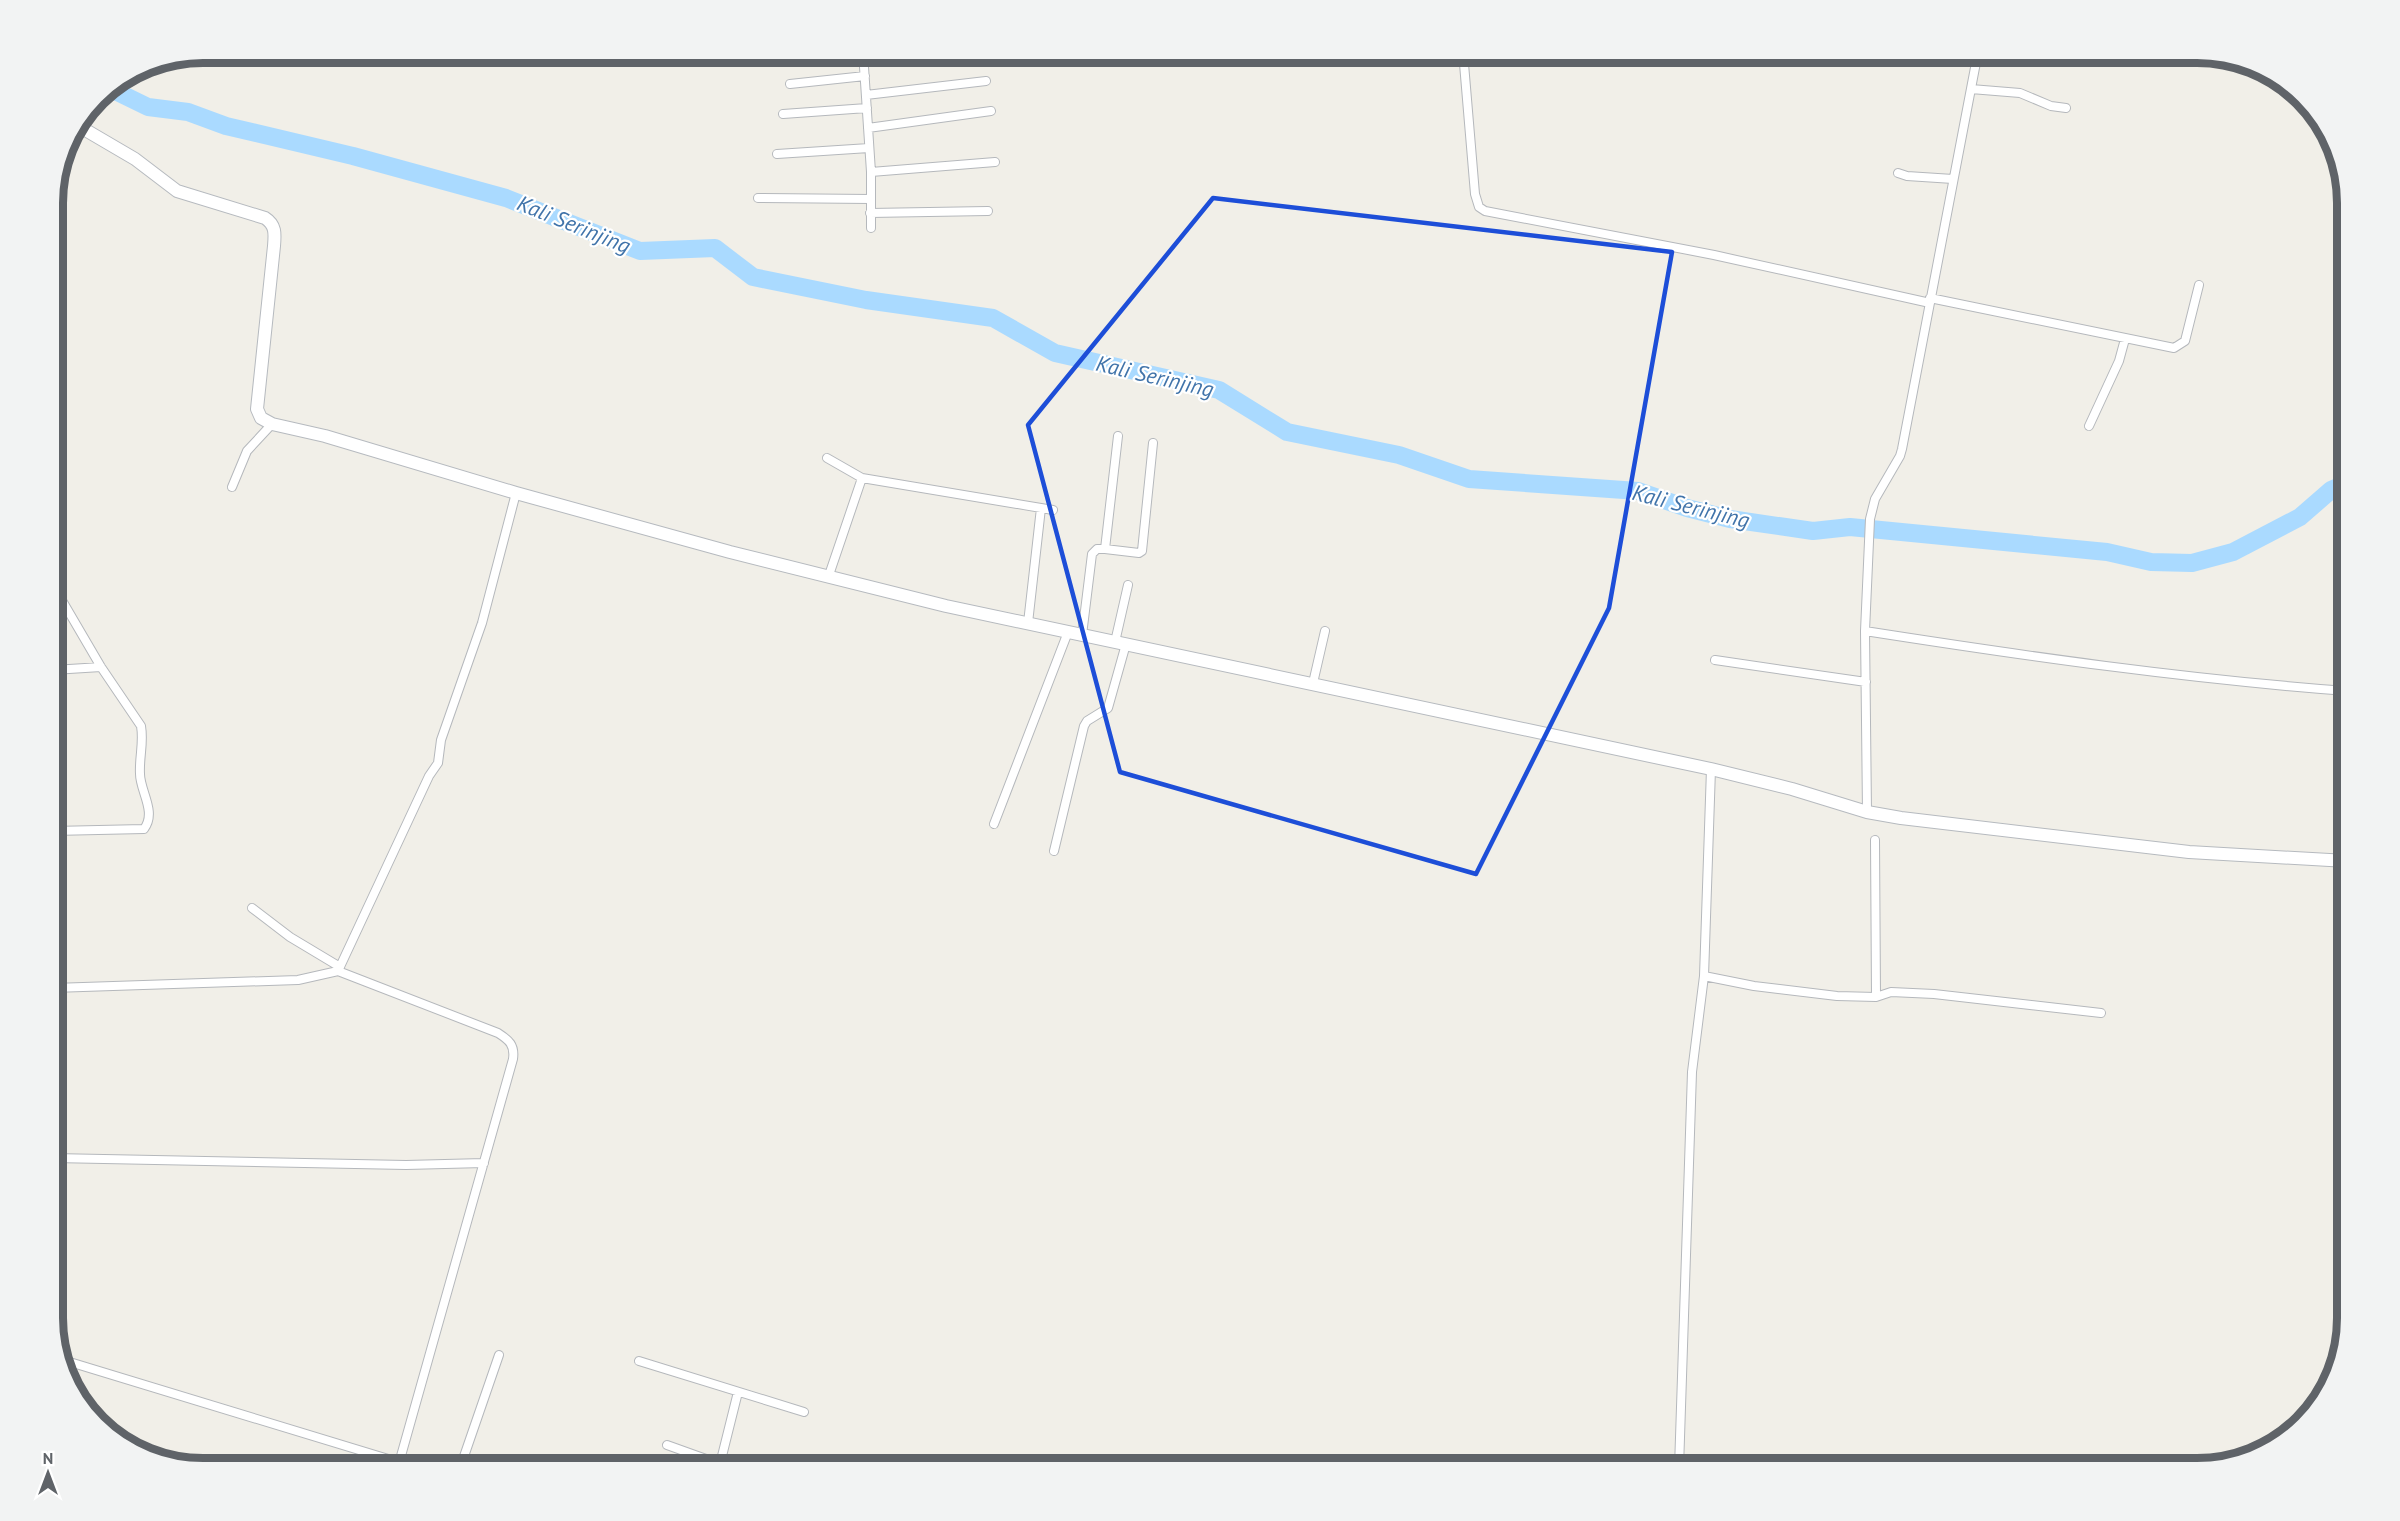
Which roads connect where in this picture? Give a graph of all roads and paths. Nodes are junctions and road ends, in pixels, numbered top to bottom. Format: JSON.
{"nodes":[{"id":1,"x":864,"y":63,"type":"edge"},
{"id":2,"x":1464,"y":63,"type":"edge"},
{"id":3,"x":1976,"y":63,"type":"edge"},
{"id":4,"x":865,"y":76,"type":"junction"},
{"id":5,"x":986,"y":81,"type":"dead end"},
{"id":6,"x":790,"y":84,"type":"dead end"},
{"id":7,"x":1971,"y":89,"type":"junction"},
{"id":8,"x":866,"y":95,"type":"junction"},
{"id":9,"x":867,"y":108,"type":"junction"},
{"id":10,"x":2066,"y":108,"type":"dead end"},
{"id":11,"x":991,"y":111,"type":"dead end"},
{"id":12,"x":783,"y":114,"type":"dead end"},
{"id":13,"x":868,"y":128,"type":"junction"},
{"id":14,"x":84,"y":129,"type":"edge"},
{"id":15,"x":869,"y":148,"type":"junction"},
{"id":16,"x":777,"y":154,"type":"dead end"},
{"id":17,"x":995,"y":162,"type":"dead end"},
{"id":18,"x":871,"y":172,"type":"junction"},
{"id":19,"x":1898,"y":173,"type":"dead end"},
{"id":20,"x":1953,"y":179,"type":"junction"},
{"id":21,"x":758,"y":198,"type":"dead end"},
{"id":22,"x":871,"y":199,"type":"junction"},
{"id":23,"x":988,"y":211,"type":"dead end"},
{"id":24,"x":870,"y":213,"type":"junction"},
{"id":25,"x":871,"y":228,"type":"dead end"},
{"id":26,"x":2199,"y":285,"type":"dead end"},
{"id":27,"x":1930,"y":301,"type":"junction"},
{"id":28,"x":2125,"y":339,"type":"junction"},
{"id":29,"x":272,"y":423,"type":"junction"},
{"id":30,"x":2089,"y":426,"type":"dead end"},
{"id":31,"x":1118,"y":436,"type":"dead end"},
{"id":32,"x":1153,"y":443,"type":"dead end"},
{"id":33,"x":827,"y":458,"type":"dead end"},
{"id":34,"x":862,"y":478,"type":"junction"},
{"id":35,"x":232,"y":487,"type":"dead end"},
{"id":36,"x":516,"y":493,"type":"junction"},
{"id":37,"x":1041,"y":508,"type":"junction"},
{"id":38,"x":1053,"y":510,"type":"dead end"},
{"id":39,"x":1106,"y":549,"type":"junction"},
{"id":40,"x":828,"y":578,"type":"junction"},
{"id":41,"x":1128,"y":585,"type":"dead end"},
{"id":42,"x":63,"y":602,"type":"edge"},
{"id":43,"x":1028,"y":624,"type":"junction"},
{"id":44,"x":1325,"y":631,"type":"dead end"},
{"id":45,"x":1865,"y":631,"type":"junction"},
{"id":46,"x":1068,"y":632,"type":"junction"},
{"id":47,"x":1082,"y":635,"type":"junction"},
{"id":48,"x":1121,"y":643,"type":"junction"},
{"id":49,"x":1715,"y":660,"type":"dead end"},
{"id":50,"x":101,"y":667,"type":"junction"},
{"id":51,"x":63,"y":669,"type":"edge"},
{"id":52,"x":1866,"y":682,"type":"junction"},
{"id":53,"x":1312,"y":683,"type":"junction"},
{"id":54,"x":2337,"y":690,"type":"edge"},
{"id":55,"x":1711,"y":769,"type":"junction"},
{"id":56,"x":1867,"y":812,"type":"junction"},
{"id":57,"x":994,"y":824,"type":"dead end"},
{"id":58,"x":63,"y":831,"type":"edge"},
{"id":59,"x":1875,"y":840,"type":"dead end"},
{"id":60,"x":1054,"y":851,"type":"dead end"},
{"id":61,"x":2337,"y":860,"type":"edge"},
{"id":62,"x":252,"y":908,"type":"dead end"},
{"id":63,"x":339,"y":969,"type":"junction"},
{"id":64,"x":1704,"y":976,"type":"junction"},
{"id":65,"x":63,"y":988,"type":"edge"},
{"id":66,"x":1876,"y":997,"type":"junction"},
{"id":67,"x":2101,"y":1013,"type":"dead end"},
{"id":68,"x":63,"y":1158,"type":"edge"},
{"id":69,"x":484,"y":1163,"type":"junction"},
{"id":70,"x":499,"y":1355,"type":"dead end"},
{"id":71,"x":639,"y":1361,"type":"dead end"},
{"id":72,"x":71,"y":1362,"type":"edge"},
{"id":73,"x":738,"y":1392,"type":"junction"},
{"id":74,"x":804,"y":1412,"type":"dead end"},
{"id":75,"x":667,"y":1445,"type":"dead end"},
{"id":76,"x":383,"y":1458,"type":"edge"},
{"id":77,"x":400,"y":1458,"type":"edge"},
{"id":78,"x":463,"y":1458,"type":"edge"},
{"id":79,"x":699,"y":1458,"type":"edge"},
{"id":80,"x":721,"y":1458,"type":"edge"},
{"id":81,"x":1679,"y":1458,"type":"edge"}],
"edges":[{"from":1,"to":4,"type":"street"},
{"from":2,"to":27,"type":"street"},
{"from":3,"to":7,"type":"street"},
{"from":4,"to":6,"type":"street"},
{"from":4,"to":8,"type":"street"},
{"from":5,"to":8,"type":"street"},
{"from":7,"to":10,"type":"street"},
{"from":7,"to":20,"type":"street"},
{"from":8,"to":9,"type":"street"},
{"from":9,"to":12,"type":"street"},
{"from":9,"to":13,"type":"street"},
{"from":11,"to":13,"type":"street"},
{"from":13,"to":15,"type":"street"},
{"from":14,"to":29,"type":"street"},
{"from":15,"to":16,"type":"street"},
{"from":15,"to":18,"type":"street"},
{"from":17,"to":18,"type":"street"},
{"from":18,"to":22,"type":"street"},
{"from":19,"to":20,"type":"street"},
{"from":20,"to":27,"type":"street"},
{"from":21,"to":22,"type":"street"},
{"from":22,"to":24,"type":"street"},
{"from":23,"to":24,"type":"street"},
{"from":24,"to":25,"type":"street"},
{"from":26,"to":28,"type":"street"},
{"from":27,"to":28,"type":"street"},
{"from":27,"to":45,"type":"street"},
{"from":28,"to":30,"type":"street"},
{"from":29,"to":35,"type":"street"},
{"from":29,"to":36,"type":"street"},
{"from":31,"to":39,"type":"street"},
{"from":32,"to":39,"type":"street"},
{"from":33,"to":34,"type":"street"},
{"from":34,"to":37,"type":"street"},
{"from":34,"to":40,"type":"street"},
{"from":36,"to":40,"type":"street"},
{"from":36,"to":63,"type":"street"},
{"from":37,"to":38,"type":"street"},
{"from":37,"to":43,"type":"street"},
{"from":39,"to":47,"type":"street"},
{"from":40,"to":43,"type":"street"},
{"from":41,"to":48,"type":"street"},
{"from":42,"to":50,"type":"street"},
{"from":43,"to":46,"type":"street"},
{"from":44,"to":53,"type":"street"},
{"from":45,"to":52,"type":"street"},
{"from":45,"to":54,"type":"street"},
{"from":46,"to":47,"type":"street"},
{"from":46,"to":57,"type":"street"},
{"from":47,"to":48,"type":"street"},
{"from":48,"to":53,"type":"street"},
{"from":48,"to":60,"type":"street"},
{"from":49,"to":52,"type":"street"},
{"from":50,"to":51,"type":"street"},
{"from":50,"to":58,"type":"street"},
{"from":52,"to":56,"type":"street"},
{"from":53,"to":55,"type":"street"},
{"from":55,"to":56,"type":"street"},
{"from":55,"to":64,"type":"street"},
{"from":56,"to":61,"type":"street"},
{"from":59,"to":66,"type":"street"},
{"from":62,"to":63,"type":"street"},
{"from":63,"to":65,"type":"street"},
{"from":63,"to":69,"type":"street"},
{"from":64,"to":66,"type":"street"},
{"from":64,"to":81,"type":"street"},
{"from":66,"to":67,"type":"street"},
{"from":68,"to":69,"type":"street"},
{"from":69,"to":77,"type":"street"},
{"from":70,"to":78,"type":"street"},
{"from":71,"to":73,"type":"street"},
{"from":72,"to":76,"type":"street"},
{"from":73,"to":74,"type":"street"},
{"from":73,"to":80,"type":"street"},
{"from":75,"to":79,"type":"street"}]}
